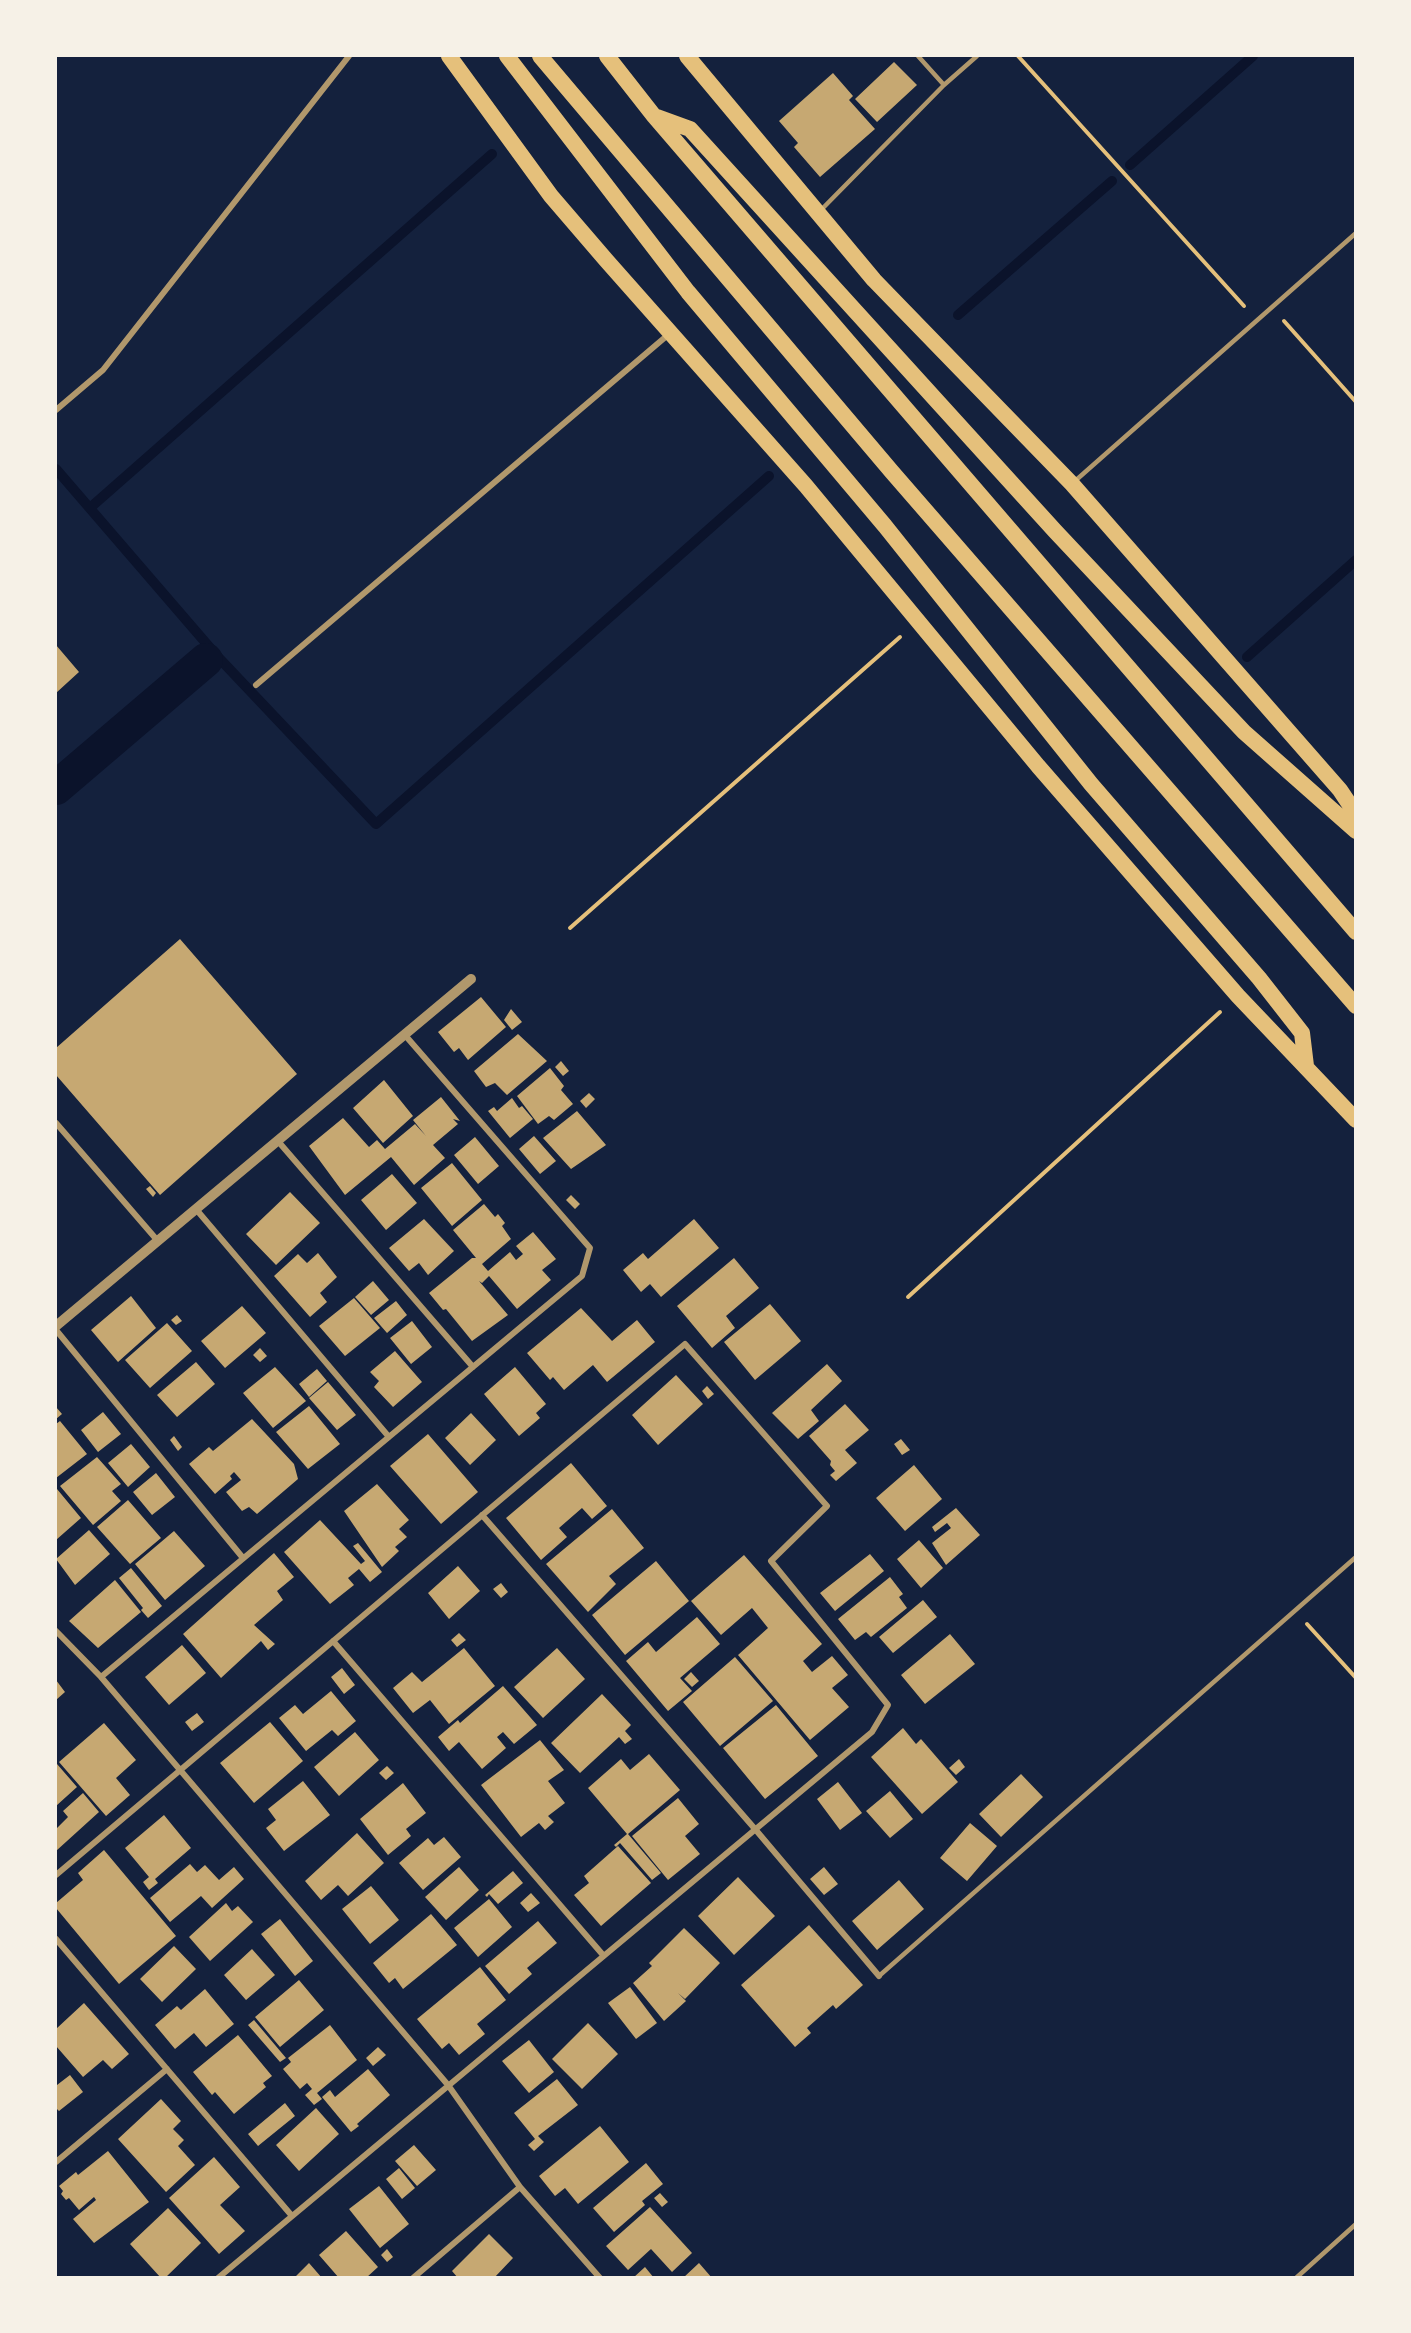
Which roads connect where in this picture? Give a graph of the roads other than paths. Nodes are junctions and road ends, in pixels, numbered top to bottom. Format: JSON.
{"nodes":[{"id":1,"x":349,"y":56,"type":"edge"},
{"id":2,"x":449,"y":56,"type":"edge"},
{"id":3,"x":507,"y":56,"type":"edge"},
{"id":4,"x":540,"y":56,"type":"edge"},
{"id":5,"x":607,"y":56,"type":"edge"},
{"id":6,"x":687,"y":56,"type":"edge"},
{"id":7,"x":918,"y":56,"type":"edge"},
{"id":8,"x":977,"y":56,"type":"edge"},
{"id":9,"x":944,"y":85,"type":"junction"},
{"id":10,"x":654,"y":116,"type":"junction"},
{"id":11,"x":817,"y":214,"type":"junction"},
{"id":12,"x":1356,"y":233,"type":"edge"},
{"id":13,"x":670,"y":333,"type":"junction"},
{"id":14,"x":56,"y":410,"type":"edge"},
{"id":15,"x":1072,"y":483,"type":"junction"},
{"id":16,"x":256,"y":685,"type":"dead end"},
{"id":17,"x":1356,"y":814,"type":"edge"},
{"id":18,"x":1356,"y":831,"type":"edge"},
{"id":19,"x":1356,"y":932,"type":"edge"},
{"id":20,"x":471,"y":979,"type":"dead end"},
{"id":21,"x":1356,"y":1006,"type":"edge"},
{"id":22,"x":404,"y":1034,"type":"junction"},
{"id":23,"x":1306,"y":1066,"type":"junction"},
{"id":24,"x":1356,"y":1120,"type":"edge"},
{"id":25,"x":56,"y":1122,"type":"edge"},
{"id":26,"x":277,"y":1140,"type":"junction"},
{"id":27,"x":195,"y":1208,"type":"junction"},
{"id":28,"x":158,"y":1240,"type":"junction"},
{"id":29,"x":56,"y":1328,"type":"edge"},
{"id":30,"x":473,"y":1367,"type":"junction"},
{"id":31,"x":389,"y":1437,"type":"junction"},
{"id":32,"x":482,"y":1515,"type":"junction"},
{"id":33,"x":1356,"y":1557,"type":"edge"},
{"id":34,"x":243,"y":1558,"type":"junction"},
{"id":35,"x":56,"y":1631,"type":"edge"},
{"id":36,"x":333,"y":1641,"type":"junction"},
{"id":37,"x":101,"y":1677,"type":"junction"},
{"id":38,"x":180,"y":1770,"type":"junction"},
{"id":39,"x":755,"y":1829,"type":"junction"},
{"id":40,"x":56,"y":1875,"type":"edge"},
{"id":41,"x":56,"y":1939,"type":"edge"},
{"id":42,"x":603,"y":1955,"type":"junction"},
{"id":43,"x":879,"y":1976,"type":"joint"},
{"id":44,"x":166,"y":2069,"type":"junction"},
{"id":45,"x":448,"y":2085,"type":"junction"},
{"id":46,"x":56,"y":2162,"type":"edge"},
{"id":47,"x":520,"y":2187,"type":"junction"},
{"id":48,"x":292,"y":2216,"type":"junction"},
{"id":49,"x":1356,"y":2224,"type":"edge"},
{"id":50,"x":218,"y":2277,"type":"edge"},
{"id":51,"x":413,"y":2277,"type":"edge"},
{"id":52,"x":600,"y":2277,"type":"edge"},
{"id":53,"x":1296,"y":2277,"type":"edge"}],
"edges":[{"from":1,"to":14,"type":"street"},
{"from":2,"to":13,"type":"highway"},
{"from":3,"to":23,"type":"highway"},
{"from":4,"to":21,"type":"highway"},
{"from":5,"to":10,"type":"highway"},
{"from":6,"to":11,"type":"highway"},
{"from":7,"to":9,"type":"lane"},
{"from":8,"to":9,"type":"lane"},
{"from":9,"to":11,"type":"lane"},
{"from":10,"to":18,"type":"highway"},
{"from":10,"to":19,"type":"highway"},
{"from":11,"to":15,"type":"highway"},
{"from":12,"to":15,"type":"lane"},
{"from":13,"to":16,"type":"street"},
{"from":13,"to":23,"type":"highway"},
{"from":15,"to":17,"type":"highway"},
{"from":20,"to":22,"type":"street"},
{"from":22,"to":26,"type":"street"},
{"from":22,"to":30,"type":"street"},
{"from":23,"to":24,"type":"highway"},
{"from":25,"to":28,"type":"street"},
{"from":26,"to":27,"type":"street"},
{"from":26,"to":30,"type":"street"},
{"from":27,"to":28,"type":"street"},
{"from":27,"to":31,"type":"street"},
{"from":28,"to":29,"type":"street"},
{"from":29,"to":34,"type":"street"},
{"from":30,"to":31,"type":"street"},
{"from":31,"to":34,"type":"street"},
{"from":32,"to":36,"type":"street"},
{"from":32,"to":39,"type":"street"},
{"from":32,"to":39,"type":"street"},
{"from":33,"to":43,"type":"lane"},
{"from":34,"to":37,"type":"street"},
{"from":35,"to":37,"type":"street"},
{"from":36,"to":38,"type":"street"},
{"from":36,"to":42,"type":"street"},
{"from":37,"to":38,"type":"street"},
{"from":38,"to":40,"type":"street"},
{"from":38,"to":45,"type":"street"},
{"from":39,"to":42,"type":"street"},
{"from":39,"to":43,"type":"street"},
{"from":41,"to":44,"type":"street"},
{"from":42,"to":45,"type":"street"},
{"from":44,"to":46,"type":"street"},
{"from":44,"to":48,"type":"street"},
{"from":45,"to":47,"type":"street"},
{"from":45,"to":48,"type":"street"},
{"from":47,"to":51,"type":"street"},
{"from":47,"to":52,"type":"street"},
{"from":48,"to":50,"type":"street"},
{"from":49,"to":53,"type":"lane"}]}
